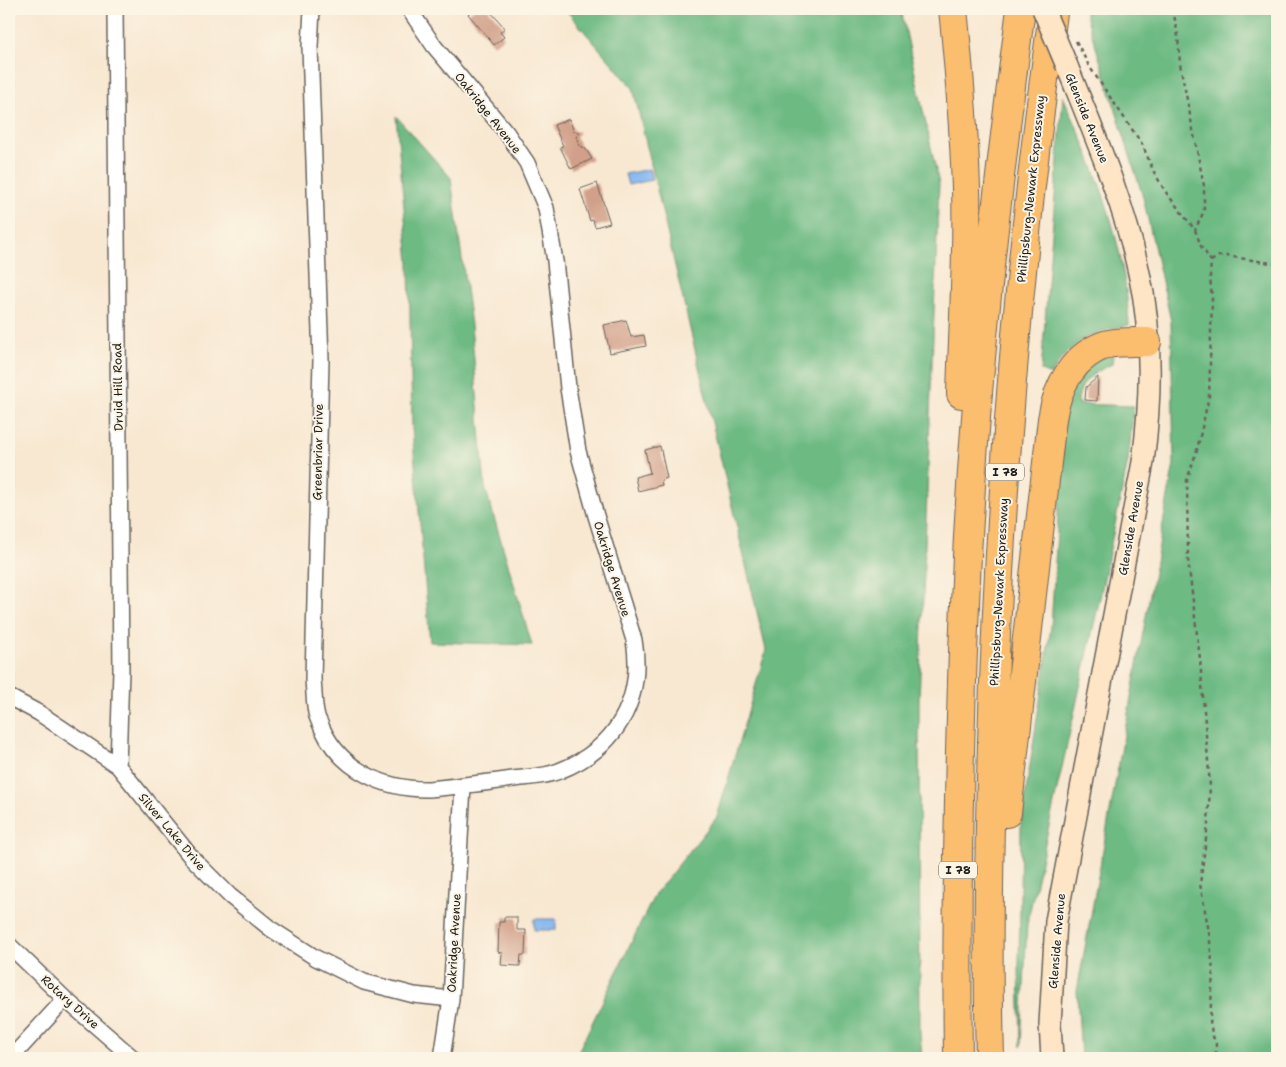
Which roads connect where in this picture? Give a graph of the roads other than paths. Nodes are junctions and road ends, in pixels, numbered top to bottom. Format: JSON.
{"nodes":[{"id":1,"x":312,"y":9,"type":"edge"},
{"id":2,"x":409,"y":9,"type":"edge"},
{"id":3,"x":954,"y":9,"type":"edge"},
{"id":4,"x":1021,"y":9,"type":"edge"},
{"id":5,"x":1043,"y":9,"type":"edge"},
{"id":6,"x":1054,"y":9,"type":"edge"},
{"id":7,"x":114,"y":10,"type":"edge"},
{"id":8,"x":1148,"y":342,"type":"junction"},
{"id":9,"x":968,"y":554,"type":"junction"},
{"id":10,"x":9,"y":697,"type":"edge"},
{"id":11,"x":118,"y":766,"type":"junction"},
{"id":12,"x":463,"y":786,"type":"junction"},
{"id":13,"x":989,"y":880,"type":"junction"},
{"id":14,"x":9,"y":945,"type":"edge"},
{"id":15,"x":65,"y":999,"type":"junction"},
{"id":16,"x":450,"y":999,"type":"junction"},
{"id":17,"x":11,"y":1058,"type":"edge"},
{"id":18,"x":133,"y":1058,"type":"edge"},
{"id":19,"x":442,"y":1058,"type":"edge"},
{"id":20,"x":958,"y":1058,"type":"edge"},
{"id":21,"x":990,"y":1058,"type":"edge"},
{"id":22,"x":1052,"y":1058,"type":"edge"}],
"edges":[{"from":1,"to":12,"type":"street","name":"Greenbriar Drive"},
{"from":2,"to":12,"type":"street","name":"Oakridge Avenue"},
{"from":3,"to":9,"type":"highway"},
{"from":4,"to":9,"type":"highway","number":"I 78"},
{"from":5,"to":8,"type":"main road","name":"Glenside Avenue","bridge":true},
{"from":6,"to":13,"type":"highway","name":"Phillipsburg-Newark Expressway","number":"I 78"},
{"from":7,"to":11,"type":"street","name":"Druid Hill Road"},
{"from":8,"to":13,"type":"highway"},
{"from":8,"to":22,"type":"main road","name":"Glenside Avenue"},
{"from":9,"to":20,"type":"highway","number":"I 78"},
{"from":10,"to":11,"type":"street","name":"Silver Lake Drive"},
{"from":11,"to":16,"type":"street","name":"Silver Lake Drive"},
{"from":12,"to":16,"type":"street","name":"Oakridge Avenue"},
{"from":13,"to":21,"type":"highway","name":"Phillipsburg-Newark Expressway","number":"I 78"},
{"from":14,"to":15,"type":"street","name":"Rotary Drive"},
{"from":15,"to":17,"type":"street"},
{"from":15,"to":18,"type":"street","name":"Rotary Drive"},
{"from":16,"to":19,"type":"street","name":"Oakridge Avenue"}]}
